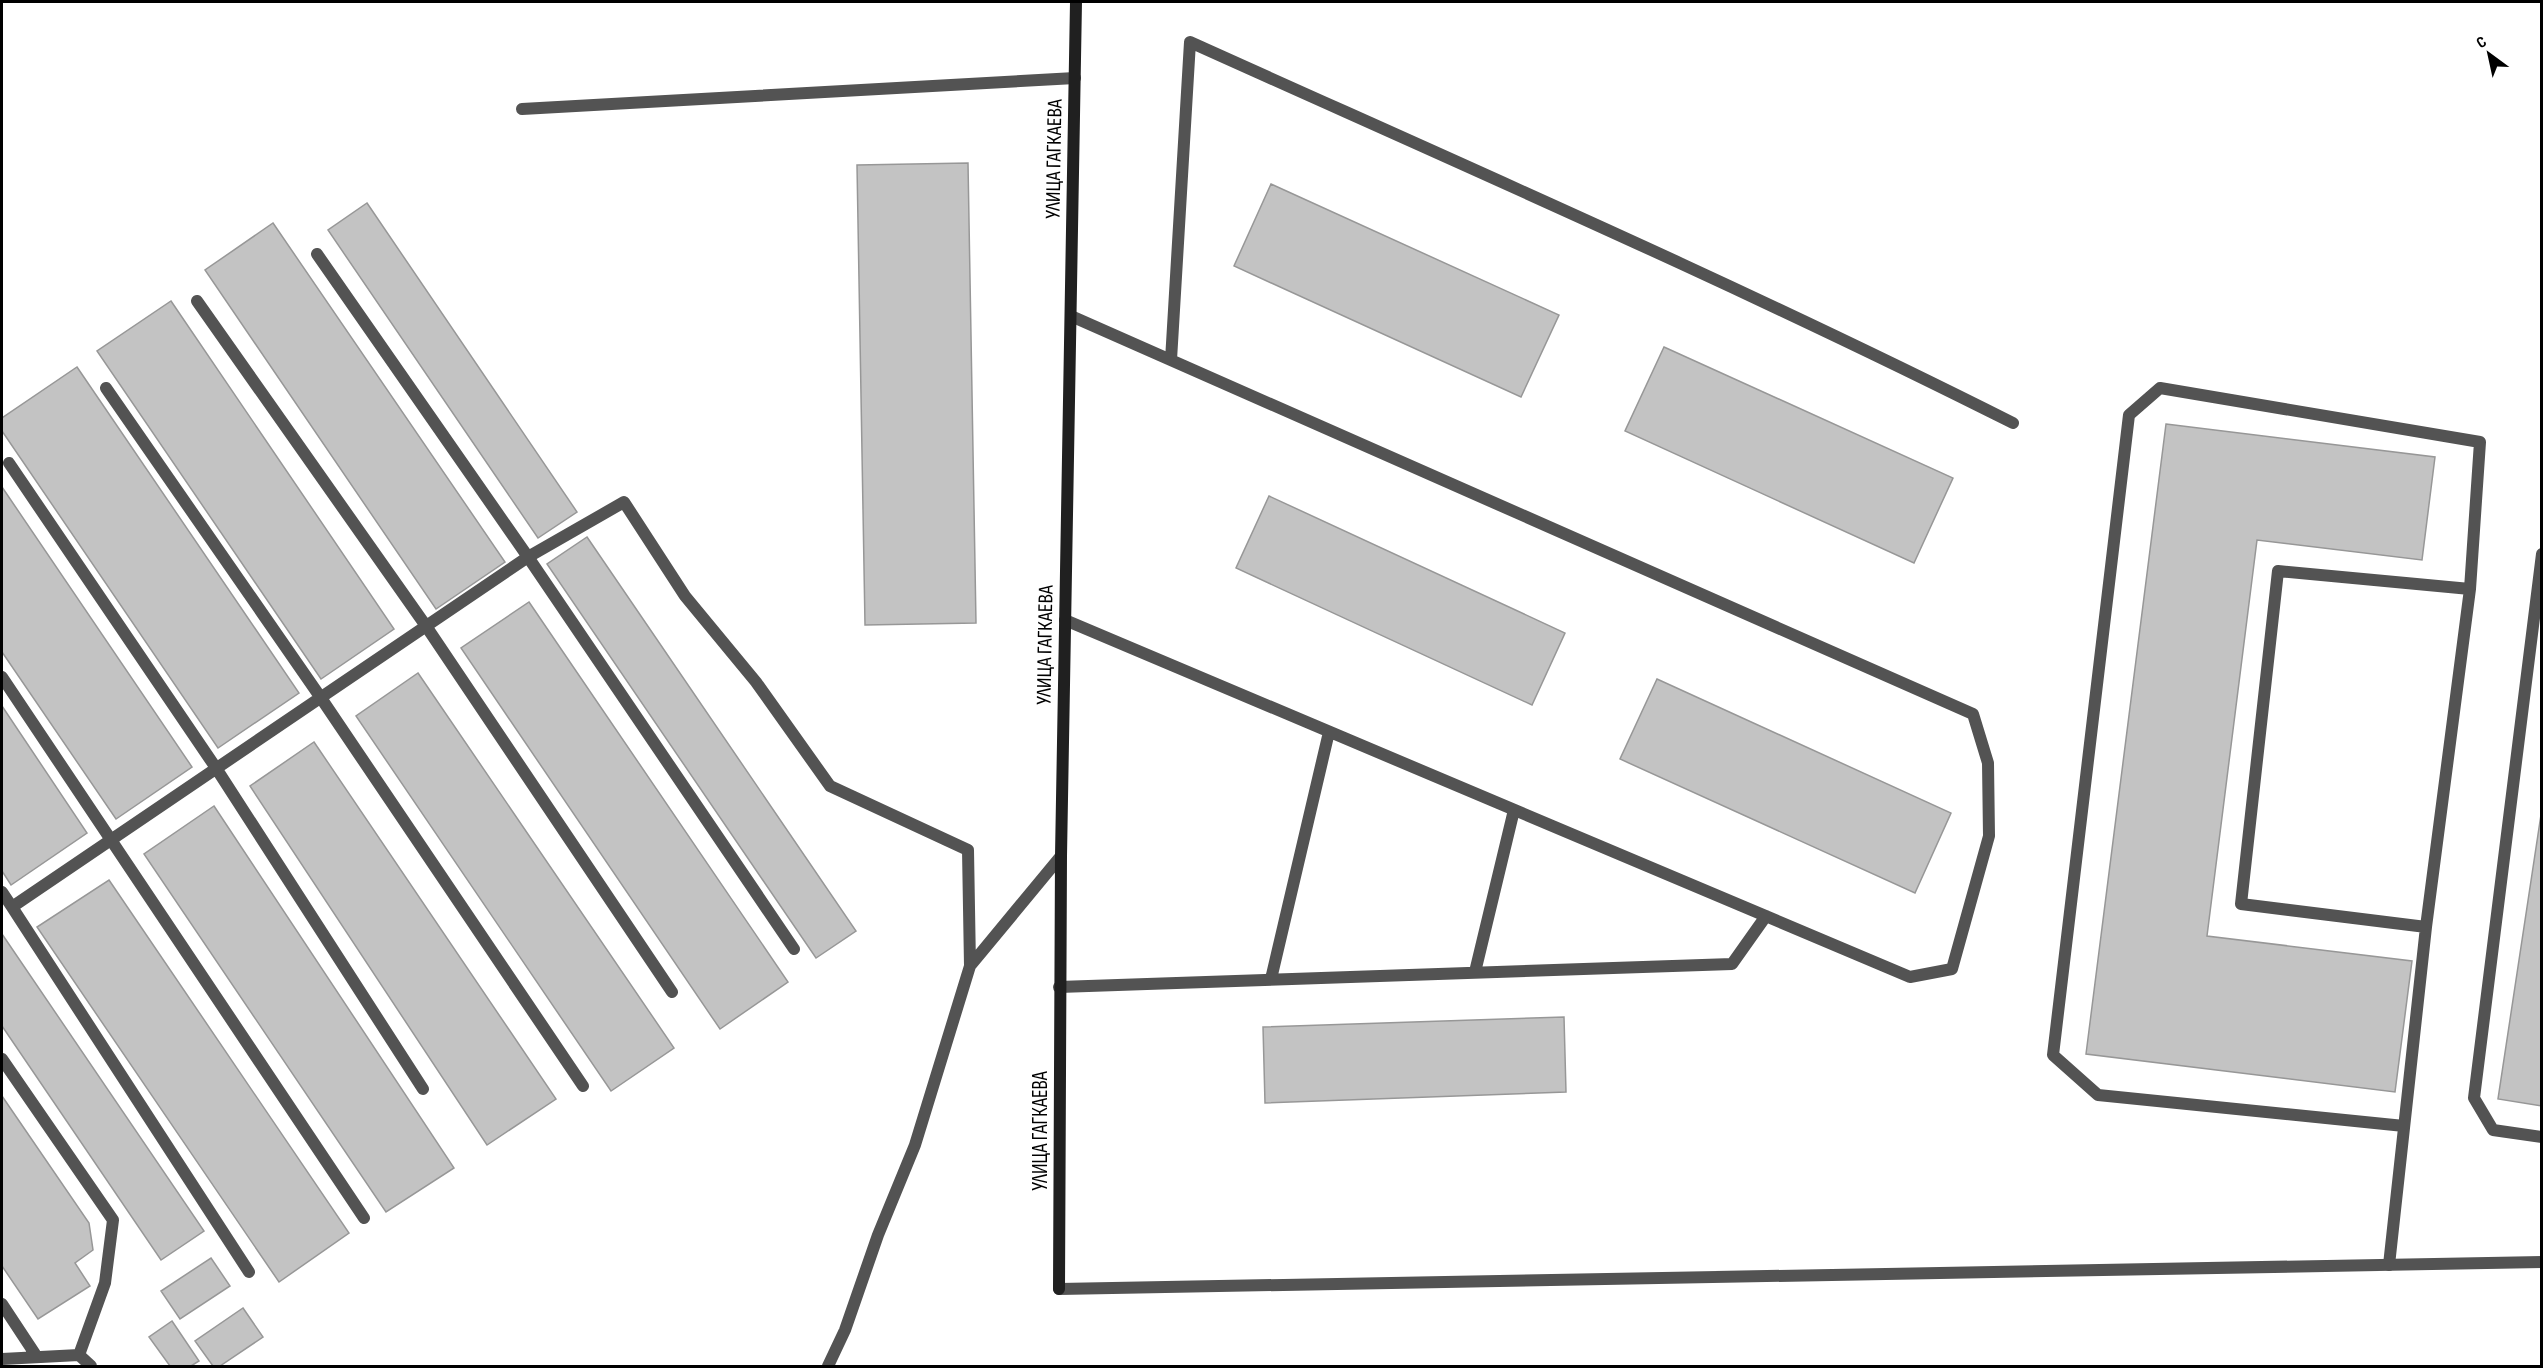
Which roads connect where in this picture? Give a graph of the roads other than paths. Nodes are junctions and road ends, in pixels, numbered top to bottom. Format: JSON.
{"nodes":[{"id":1,"x":1076,"y":2,"type":"edge"},
{"id":2,"x":1075,"y":78,"type":"junction"},
{"id":3,"x":522,"y":110,"type":"dead end"},
{"id":4,"x":317,"y":254,"type":"dead end"},
{"id":5,"x":197,"y":301,"type":"dead end"},
{"id":6,"x":1071,"y":316,"type":"junction"},
{"id":7,"x":1171,"y":360,"type":"junction"},
{"id":8,"x":106,"y":388,"type":"dead end"},
{"id":9,"x":2013,"y":423,"type":"dead end"},
{"id":10,"x":9,"y":463,"type":"dead end"},
{"id":11,"x":2541,"y":554,"type":"edge"},
{"id":12,"x":528,"y":557,"type":"junction"},
{"id":13,"x":2470,"y":589,"type":"junction"},
{"id":14,"x":1065,"y":620,"type":"junction"},
{"id":15,"x":426,"y":626,"type":"junction"},
{"id":16,"x":2,"y":677,"type":"edge"},
{"id":17,"x":321,"y":698,"type":"junction"},
{"id":18,"x":1329,"y":732,"type":"junction"},
{"id":19,"x":216,"y":768,"type":"junction"},
{"id":20,"x":1514,"y":810,"type":"junction"},
{"id":21,"x":111,"y":842,"type":"junction"},
{"id":22,"x":1061,"y":856,"type":"junction"},
{"id":23,"x":2,"y":892,"type":"edge"},
{"id":24,"x":12,"y":907,"type":"junction"},
{"id":25,"x":1766,"y":916,"type":"junction"},
{"id":26,"x":2426,"y":927,"type":"junction"},
{"id":27,"x":794,"y":949,"type":"dead end"},
{"id":28,"x":970,"y":966,"type":"junction"},
{"id":29,"x":1475,"y":972,"type":"junction"},
{"id":30,"x":1271,"y":979,"type":"junction"},
{"id":31,"x":1059,"y":987,"type":"junction"},
{"id":32,"x":672,"y":992,"type":"dead end"},
{"id":33,"x":2,"y":1059,"type":"edge"},
{"id":34,"x":583,"y":1086,"type":"dead end"},
{"id":35,"x":423,"y":1089,"type":"dead end"},
{"id":36,"x":2404,"y":1126,"type":"junction"},
{"id":37,"x":2541,"y":1137,"type":"edge"},
{"id":38,"x":364,"y":1218,"type":"dead end"},
{"id":39,"x":2541,"y":1262,"type":"edge"},
{"id":40,"x":2389,"y":1265,"type":"junction"},
{"id":41,"x":249,"y":1272,"type":"dead end"},
{"id":42,"x":2,"y":1304,"type":"edge"},
{"id":43,"x":79,"y":1355,"type":"junction"},
{"id":44,"x":37,"y":1357,"type":"junction"},
{"id":45,"x":2,"y":1359,"type":"edge"},
{"id":46,"x":91,"y":1366,"type":"edge"},
{"id":47,"x":828,"y":1366,"type":"edge"}],
"edges":[{"from":1,"to":2,"type":"street","name":"УЛИЦА ГАГКАЕВА"},
{"from":2,"to":3,"type":"street"},
{"from":2,"to":6,"type":"street","name":"УЛИЦА ГАГКАЕВА"},
{"from":4,"to":12,"type":"street"},
{"from":5,"to":15,"type":"street"},
{"from":6,"to":7,"type":"street"},
{"from":6,"to":14,"type":"street","name":"УЛИЦА ГАГКАЕВА"},
{"from":7,"to":9,"type":"street"},
{"from":7,"to":25,"type":"street"},
{"from":8,"to":17,"type":"street"},
{"from":10,"to":19,"type":"street"},
{"from":11,"to":37,"type":"street"},
{"from":12,"to":15,"type":"street"},
{"from":12,"to":27,"type":"street"},
{"from":12,"to":28,"type":"street"},
{"from":13,"to":26,"type":"street"},
{"from":13,"to":26,"type":"street"},
{"from":13,"to":36,"type":"street"},
{"from":14,"to":18,"type":"street"},
{"from":14,"to":22,"type":"street","name":"УЛИЦА ГАГКАЕВА"},
{"from":15,"to":17,"type":"street"},
{"from":15,"to":32,"type":"street"},
{"from":16,"to":21,"type":"street"},
{"from":17,"to":19,"type":"street"},
{"from":17,"to":34,"type":"street"},
{"from":18,"to":20,"type":"street"},
{"from":18,"to":30,"type":"street"},
{"from":19,"to":21,"type":"street"},
{"from":19,"to":35,"type":"street"},
{"from":20,"to":25,"type":"street"},
{"from":20,"to":29,"type":"street"},
{"from":21,"to":24,"type":"street"},
{"from":21,"to":38,"type":"street"},
{"from":22,"to":28,"type":"street"},
{"from":22,"to":31,"type":"street","name":"УЛИЦА ГАГКАЕВА"},
{"from":23,"to":24,"type":"street"},
{"from":24,"to":41,"type":"street"},
{"from":25,"to":29,"type":"street"},
{"from":26,"to":36,"type":"street"},
{"from":28,"to":47,"type":"street"},
{"from":29,"to":30,"type":"street"},
{"from":30,"to":31,"type":"street"},
{"from":31,"to":40,"type":"street","name":"УЛИЦА ГАГКАЕВА"},
{"from":33,"to":43,"type":"street"},
{"from":36,"to":40,"type":"street"},
{"from":39,"to":40,"type":"street"},
{"from":42,"to":44,"type":"street"},
{"from":43,"to":44,"type":"street"},
{"from":43,"to":46,"type":"street"},
{"from":44,"to":45,"type":"street"}]}
